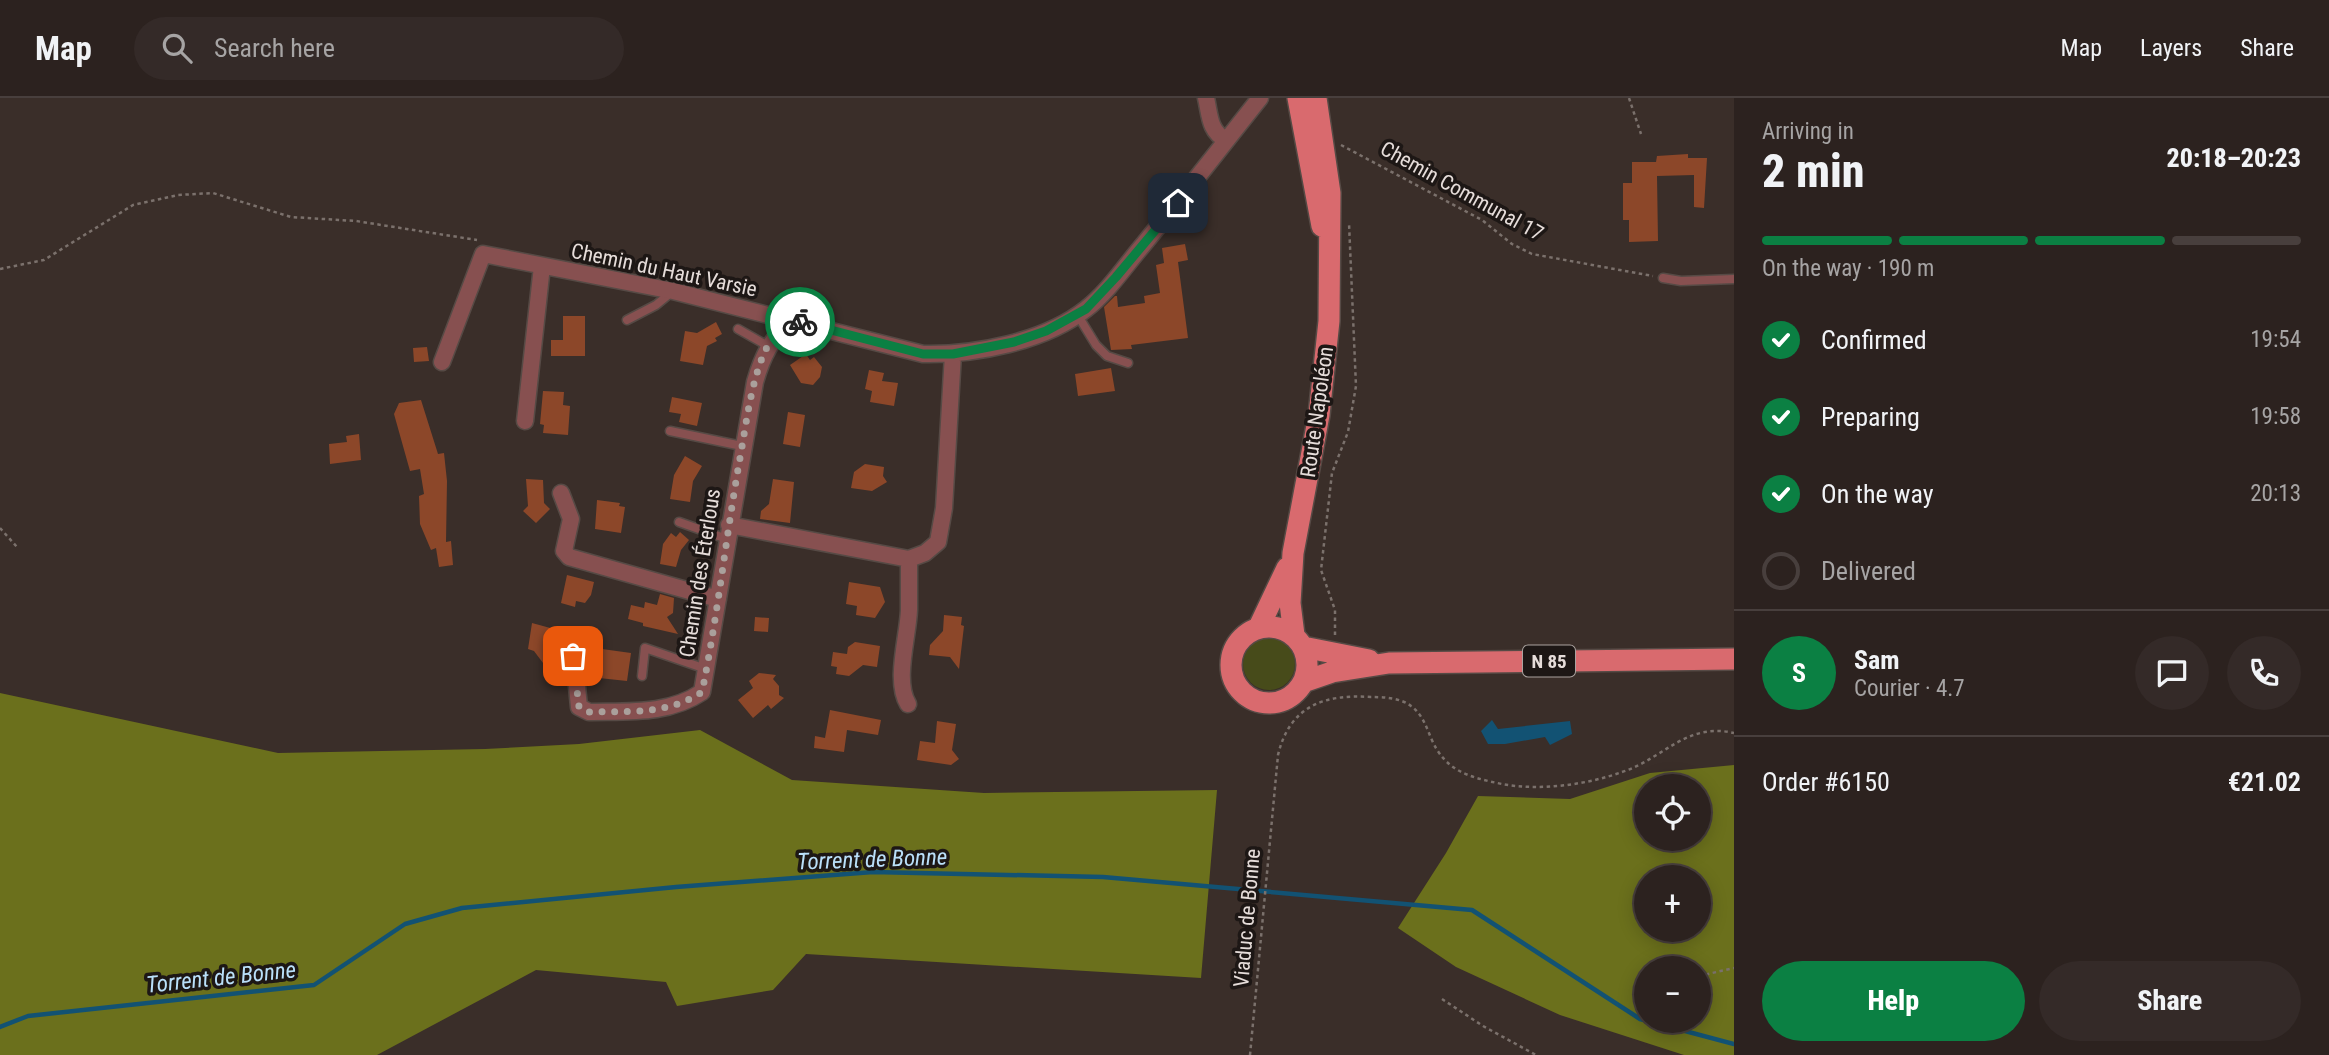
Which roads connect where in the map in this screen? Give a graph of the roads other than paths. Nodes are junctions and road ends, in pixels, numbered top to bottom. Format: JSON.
{"nodes":[{"id":1,"x":1206,"y":98,"type":"edge"},
{"id":2,"x":1260,"y":98,"type":"edge"},
{"id":3,"x":1298,"y":98,"type":"edge"},
{"id":4,"x":1309,"y":98,"type":"edge"},
{"id":5,"x":1316,"y":98,"type":"edge"},
{"id":6,"x":1226,"y":141,"type":"junction"},
{"id":7,"x":1333,"y":147,"type":"junction"},
{"id":8,"x":542,"y":266,"type":"junction"},
{"id":9,"x":1329,"y":270,"type":"junction"},
{"id":10,"x":1663,"y":278,"type":"road end"},
{"id":11,"x":1734,"y":279,"type":"edge"},
{"id":12,"x":673,"y":291,"type":"junction"},
{"id":13,"x":1077,"y":314,"type":"junction"},
{"id":14,"x":627,"y":320,"type":"dead end"},
{"id":15,"x":790,"y":320,"type":"junction"},
{"id":16,"x":738,"y":329,"type":"dead end"},
{"id":17,"x":768,"y":346,"type":"junction"},
{"id":18,"x":953,"y":354,"type":"junction"},
{"id":19,"x":442,"y":362,"type":"dead end"},
{"id":20,"x":1128,"y":363,"type":"dead end"},
{"id":21,"x":525,"y":421,"type":"dead end"},
{"id":22,"x":670,"y":431,"type":"dead end"},
{"id":23,"x":742,"y":446,"type":"junction"},
{"id":24,"x":561,"y":493,"type":"dead end"},
{"id":25,"x":679,"y":522,"type":"dead end"},
{"id":26,"x":728,"y":532,"type":"junction"},
{"id":27,"x":1293,"y":553,"type":"junction"},
{"id":28,"x":909,"y":559,"type":"junction"},
{"id":29,"x":719,"y":599,"type":"junction"},
{"id":30,"x":1259,"y":627,"type":"junction"},
{"id":31,"x":1299,"y":641,"type":"junction"},
{"id":32,"x":567,"y":642,"type":"dead end"},
{"id":33,"x":1734,"y":659,"type":"edge"},
{"id":34,"x":1389,"y":663,"type":"junction"},
{"id":35,"x":706,"y":669,"type":"junction"},
{"id":36,"x":642,"y":676,"type":"dead end"},
{"id":37,"x":1303,"y":682,"type":"junction"},
{"id":38,"x":908,"y":704,"type":"dead end"}],
"edges":[{"from":1,"to":6,"type":"street"},
{"from":2,"to":6,"type":"street","name":"Chemin du Haut Varsie"},
{"from":3,"to":9,"type":"main road"},
{"from":4,"to":7,"type":"street"},
{"from":5,"to":7,"type":"main road"},
{"from":6,"to":13,"type":"street","name":"Chemin du Haut Varsie"},
{"from":7,"to":9,"type":"main road"},
{"from":8,"to":12,"type":"street","name":"Chemin du Haut Varsie"},
{"from":8,"to":19,"type":"street","name":"Chemin du Haut Varsie"},
{"from":8,"to":21,"type":"street"},
{"from":9,"to":27,"type":"main road","name":"Route Napoléon"},
{"from":10,"to":11,"type":"lane"},
{"from":12,"to":14,"type":"lane"},
{"from":12,"to":15,"type":"street","name":"Chemin du Haut Varsie"},
{"from":13,"to":18,"type":"street","name":"Chemin du Haut Varsie"},
{"from":13,"to":20,"type":"lane"},
{"from":15,"to":17,"type":"street","name":"Chemin des Éterlous"},
{"from":15,"to":18,"type":"street","name":"Chemin du Haut Varsie"},
{"from":16,"to":17,"type":"lane"},
{"from":17,"to":23,"type":"street","name":"Chemin des Éterlous"},
{"from":18,"to":28,"type":"street"},
{"from":22,"to":23,"type":"lane"},
{"from":23,"to":26,"type":"street","name":"Chemin des Éterlous"},
{"from":24,"to":29,"type":"street"},
{"from":25,"to":26,"type":"lane"},
{"from":26,"to":28,"type":"street"},
{"from":26,"to":29,"type":"street","name":"Chemin des Éterlous"},
{"from":27,"to":30,"type":"main road","name":"Route Napoléon"},
{"from":27,"to":31,"type":"main road","name":"Route Napoléon"},
{"from":28,"to":38,"type":"street"},
{"from":29,"to":35,"type":"street","name":"Chemin des Éterlous"},
{"from":30,"to":31,"type":"main road"},
{"from":30,"to":37,"type":"main road"},
{"from":31,"to":34,"type":"main road","number":"N 85"},
{"from":31,"to":37,"type":"main road"},
{"from":32,"to":35,"type":"street","name":"Chemin des Éterlous"},
{"from":33,"to":34,"type":"main road","number":"N 85"},
{"from":34,"to":37,"type":"main road","number":"N 85"},
{"from":35,"to":36,"type":"lane"}]}
